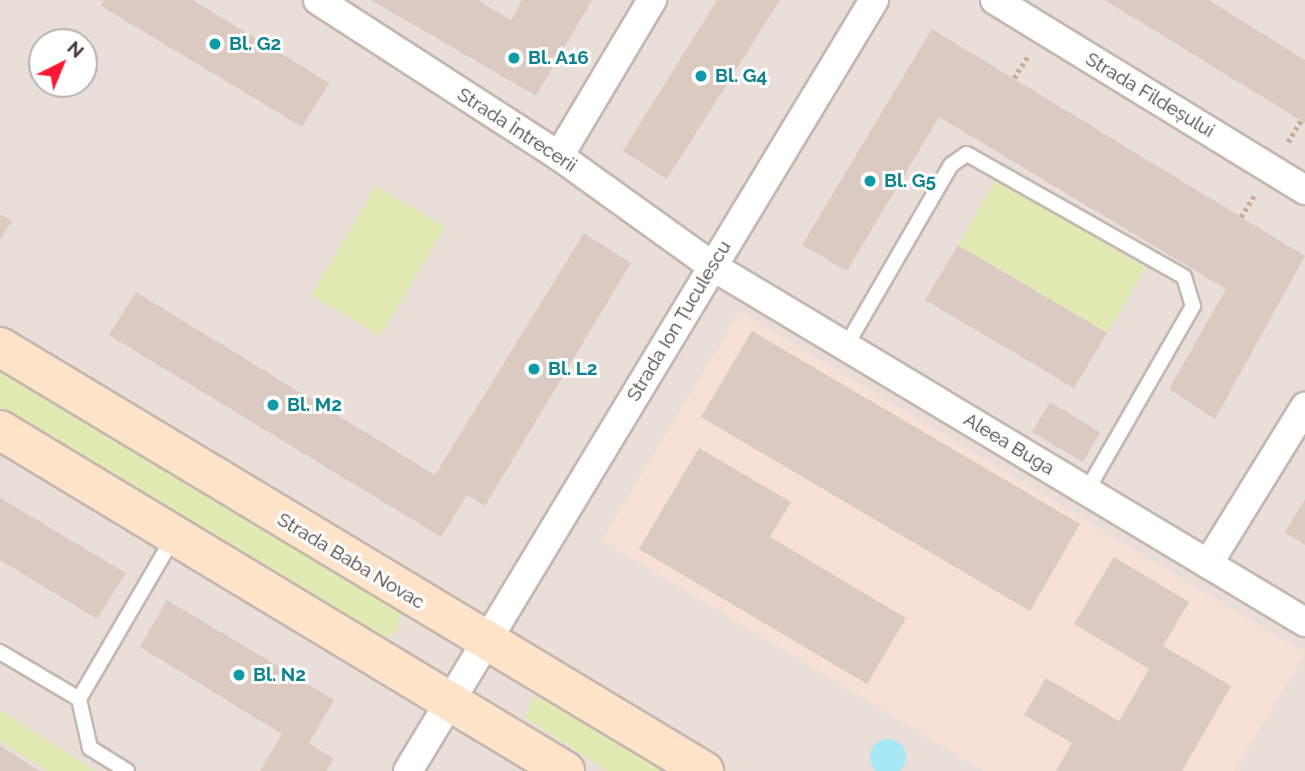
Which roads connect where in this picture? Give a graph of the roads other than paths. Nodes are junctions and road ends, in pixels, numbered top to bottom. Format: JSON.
{"nodes":[{"id":1,"x":318,"y":0,"type":"edge"},
{"id":2,"x":652,"y":0,"type":"edge"},
{"id":3,"x":874,"y":0,"type":"edge"},
{"id":4,"x":995,"y":0,"type":"edge"},
{"id":5,"x":559,"y":156,"type":"junction"},
{"id":6,"x":1305,"y":190,"type":"edge"},
{"id":7,"x":712,"y":266,"type":"junction"},
{"id":8,"x":846,"y":346,"type":"junction"},
{"id":9,"x":0,"y":347,"type":"edge"},
{"id":10,"x":1305,"y":407,"type":"edge"},
{"id":11,"x":0,"y":430,"type":"edge"},
{"id":12,"x":1087,"y":490,"type":"junction"},
{"id":13,"x":174,"y":536,"type":"junction"},
{"id":14,"x":1208,"y":564,"type":"junction"},
{"id":15,"x":1305,"y":622,"type":"edge"},
{"id":16,"x":485,"y":643,"type":"junction"},
{"id":17,"x":0,"y":652,"type":"edge"},
{"id":18,"x":79,"y":699,"type":"junction"},
{"id":19,"x":449,"y":702,"type":"junction"},
{"id":20,"x":127,"y":771,"type":"edge"},
{"id":21,"x":408,"y":771,"type":"edge"},
{"id":22,"x":565,"y":771,"type":"edge"},
{"id":23,"x":704,"y":771,"type":"edge"}],
"edges":[{"from":1,"to":5,"type":"street","name":"Strada Întrecerii"},
{"from":2,"to":5,"type":"street"},
{"from":3,"to":7,"type":"street","name":"Strada Ion Țuculescu"},
{"from":4,"to":6,"type":"street","name":"Strada Fildeșului"},
{"from":5,"to":7,"type":"street","name":"Strada Întrecerii"},
{"from":7,"to":8,"type":"street","name":"Aleea Buga"},
{"from":7,"to":16,"type":"street","name":"Strada Ion Țuculescu"},
{"from":8,"to":12,"type":"street","name":"Aleea Buga"},
{"from":8,"to":12,"type":"lane"},
{"from":9,"to":16,"type":"main road","name":"Strada Baba Novac"},
{"from":10,"to":14,"type":"street"},
{"from":11,"to":13,"type":"main road"},
{"from":12,"to":14,"type":"street","name":"Aleea Buga"},
{"from":13,"to":18,"type":"lane"},
{"from":13,"to":19,"type":"main road"},
{"from":14,"to":15,"type":"street","name":"Aleea Buga"},
{"from":16,"to":19,"type":"street","name":"Strada Ion Țuculescu"},
{"from":16,"to":23,"type":"main road","name":"Strada Baba Novac"},
{"from":17,"to":18,"type":"lane"},
{"from":18,"to":20,"type":"lane"},
{"from":19,"to":21,"type":"street"},
{"from":19,"to":22,"type":"main road"}]}
